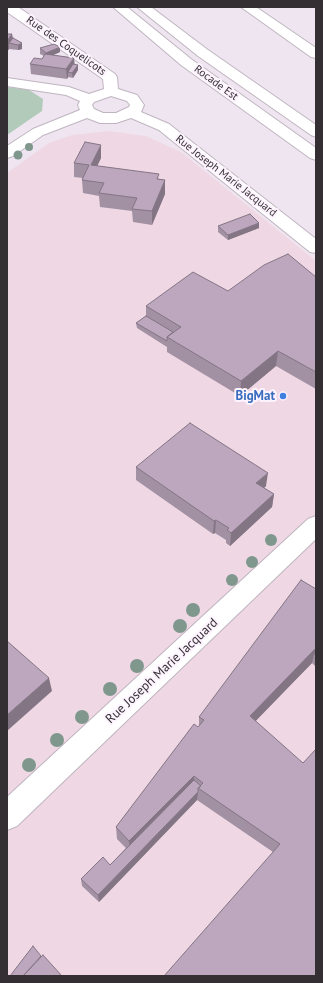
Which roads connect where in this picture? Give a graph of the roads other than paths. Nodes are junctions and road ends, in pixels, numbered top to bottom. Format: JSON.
{"nodes":[{"id":1,"x":9,"y":7,"type":"edge"},
{"id":2,"x":119,"y":7,"type":"edge"},
{"id":3,"x":143,"y":7,"type":"edge"},
{"id":4,"x":247,"y":7,"type":"edge"},
{"id":5,"x":316,"y":54,"type":"edge"},
{"id":6,"x":7,"y":82,"type":"edge"},
{"id":7,"x":111,"y":92,"type":"junction"},
{"id":8,"x":89,"y":105,"type":"junction"},
{"id":9,"x":131,"y":113,"type":"junction"},
{"id":10,"x":316,"y":132,"type":"edge"},
{"id":11,"x":7,"y":152,"type":"edge"},
{"id":12,"x":316,"y":155,"type":"edge"},
{"id":13,"x":316,"y":248,"type":"edge"},
{"id":14,"x":316,"y":525,"type":"edge"},
{"id":15,"x":7,"y":816,"type":"edge"}],
"edges":[{"from":1,"to":7,"type":"main road","name":"Rue des Coquelicots"},
{"from":2,"to":12,"type":"main road","name":"Rocade Est"},
{"from":3,"to":10,"type":"main road","name":"Rocade Est"},
{"from":4,"to":5,"type":"main road"},
{"from":6,"to":8,"type":"main road"},
{"from":7,"to":8,"type":"main road"},
{"from":7,"to":9,"type":"main road"},
{"from":8,"to":9,"type":"main road"},
{"from":8,"to":11,"type":"main road"},
{"from":9,"to":13,"type":"main road","name":"Rue Joseph Marie Jacquard"},
{"from":14,"to":15,"type":"main road","name":"Rue Joseph Marie Jacquard"}]}
